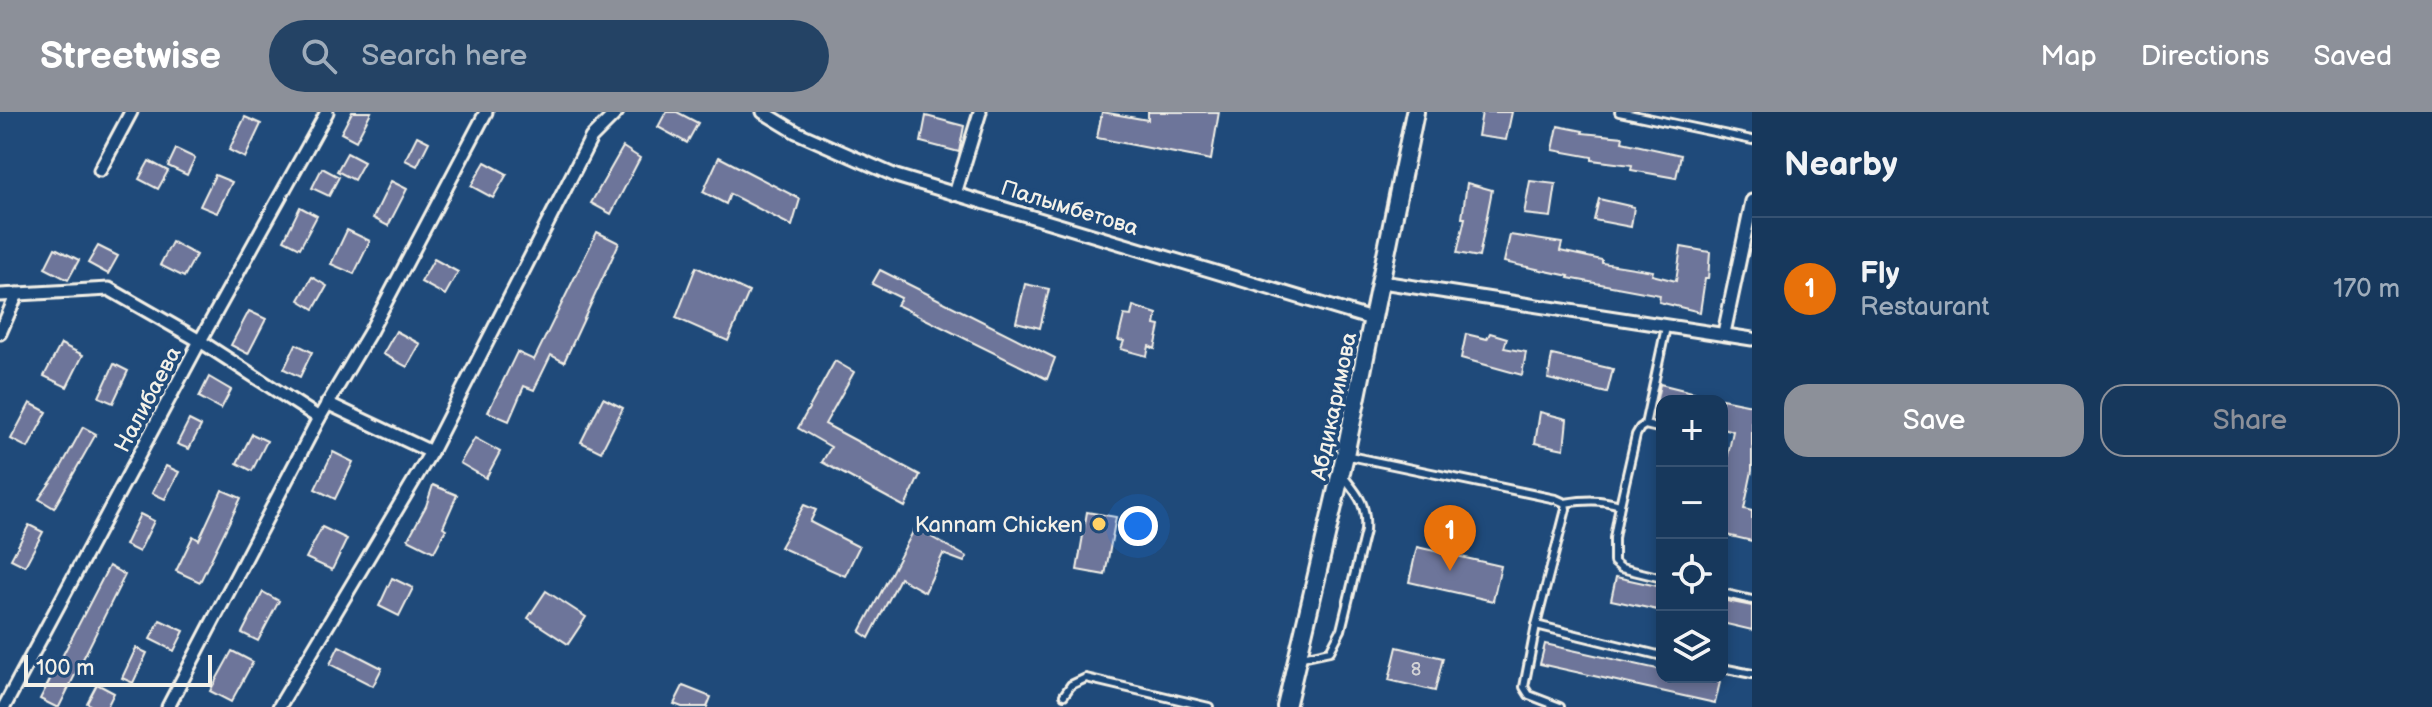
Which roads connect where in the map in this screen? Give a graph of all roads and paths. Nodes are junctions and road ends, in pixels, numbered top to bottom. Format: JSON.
{"nodes":[{"id":1,"x":131,"y":112,"type":"edge"},
{"id":2,"x":327,"y":112,"type":"edge"},
{"id":3,"x":486,"y":112,"type":"edge"},
{"id":4,"x":617,"y":112,"type":"edge"},
{"id":5,"x":763,"y":112,"type":"edge"},
{"id":6,"x":980,"y":112,"type":"edge"},
{"id":7,"x":1415,"y":112,"type":"edge"},
{"id":8,"x":1619,"y":112,"type":"edge"},
{"id":9,"x":1752,"y":140,"type":"edge"},
{"id":10,"x":100,"y":170,"type":"dead end"},
{"id":11,"x":955,"y":194,"type":"junction"},
{"id":12,"x":1752,"y":201,"type":"edge"},
{"id":13,"x":1382,"y":282,"type":"junction"},
{"id":14,"x":17,"y":294,"type":"junction"},
{"id":15,"x":0,"y":295,"type":"edge"},
{"id":16,"x":1375,"y":320,"type":"junction"},
{"id":17,"x":1666,"y":326,"type":"junction"},
{"id":18,"x":0,"y":333,"type":"edge"},
{"id":19,"x":1724,"y":333,"type":"junction"},
{"id":20,"x":1752,"y":339,"type":"edge"},
{"id":21,"x":200,"y":341,"type":"junction"},
{"id":22,"x":327,"y":403,"type":"junction"},
{"id":23,"x":319,"y":418,"type":"junction"},
{"id":24,"x":1645,"y":425,"type":"junction"},
{"id":25,"x":1656,"y":428,"type":"edge"},
{"id":26,"x":431,"y":452,"type":"junction"},
{"id":27,"x":1345,"y":455,"type":"junction"},
{"id":28,"x":1341,"y":473,"type":"junction"},
{"id":29,"x":1565,"y":503,"type":"junction"},
{"id":30,"x":1620,"y":505,"type":"junction"},
{"id":31,"x":1656,"y":577,"type":"edge"},
{"id":32,"x":1728,"y":594,"type":"edge"},
{"id":33,"x":1752,"y":600,"type":"edge"},
{"id":34,"x":1536,"y":625,"type":"junction"},
{"id":35,"x":1656,"y":655,"type":"edge"},
{"id":36,"x":1298,"y":658,"type":"junction"},
{"id":37,"x":1728,"y":669,"type":"edge"},
{"id":38,"x":1752,"y":674,"type":"edge"},
{"id":39,"x":1064,"y":695,"type":"dead end"},
{"id":40,"x":4,"y":707,"type":"edge"},
{"id":41,"x":168,"y":707,"type":"edge"},
{"id":42,"x":280,"y":707,"type":"edge"},
{"id":43,"x":1209,"y":707,"type":"edge"},
{"id":44,"x":1286,"y":707,"type":"edge"},
{"id":45,"x":1560,"y":707,"type":"edge"}],
"edges":[{"from":1,"to":10,"type":"street"},
{"from":2,"to":21,"type":"street","name":"Налибаева"},
{"from":3,"to":22,"type":"street"},
{"from":4,"to":26,"type":"street"},
{"from":5,"to":11,"type":"street","name":"Палымбетова"},
{"from":6,"to":11,"type":"street"},
{"from":7,"to":13,"type":"main road","name":"Абдикаримова"},
{"from":8,"to":9,"type":"lane"},
{"from":11,"to":16,"type":"street","name":"Палымбетова"},
{"from":12,"to":19,"type":"street"},
{"from":13,"to":16,"type":"main road","name":"Абдикаримова"},
{"from":13,"to":17,"type":"street"},
{"from":14,"to":15,"type":"street"},
{"from":14,"to":18,"type":"street"},
{"from":14,"to":21,"type":"street"},
{"from":16,"to":27,"type":"main road","name":"Абдикаримова"},
{"from":17,"to":19,"type":"street"},
{"from":17,"to":24,"type":"lane"},
{"from":19,"to":20,"type":"street"},
{"from":21,"to":23,"type":"street"},
{"from":21,"to":40,"type":"street","name":"Налибаева"},
{"from":22,"to":23,"type":"street"},
{"from":22,"to":26,"type":"street"},
{"from":23,"to":41,"type":"street"},
{"from":24,"to":25,"type":"lane"},
{"from":24,"to":30,"type":"lane"},
{"from":26,"to":42,"type":"street"},
{"from":27,"to":28,"type":"main road","name":"Абдикаримова"},
{"from":27,"to":29,"type":"lane"},
{"from":28,"to":36,"type":"main road","name":"Абдикаримова"},
{"from":28,"to":36,"type":"lane"},
{"from":29,"to":30,"type":"lane"},
{"from":29,"to":34,"type":"lane"},
{"from":30,"to":31,"type":"lane"},
{"from":32,"to":33,"type":"lane"},
{"from":34,"to":35,"type":"lane"},
{"from":34,"to":45,"type":"lane"},
{"from":36,"to":44,"type":"main road","name":"Абдикаримова"},
{"from":37,"to":38,"type":"lane"},
{"from":39,"to":43,"type":"lane"}]}
